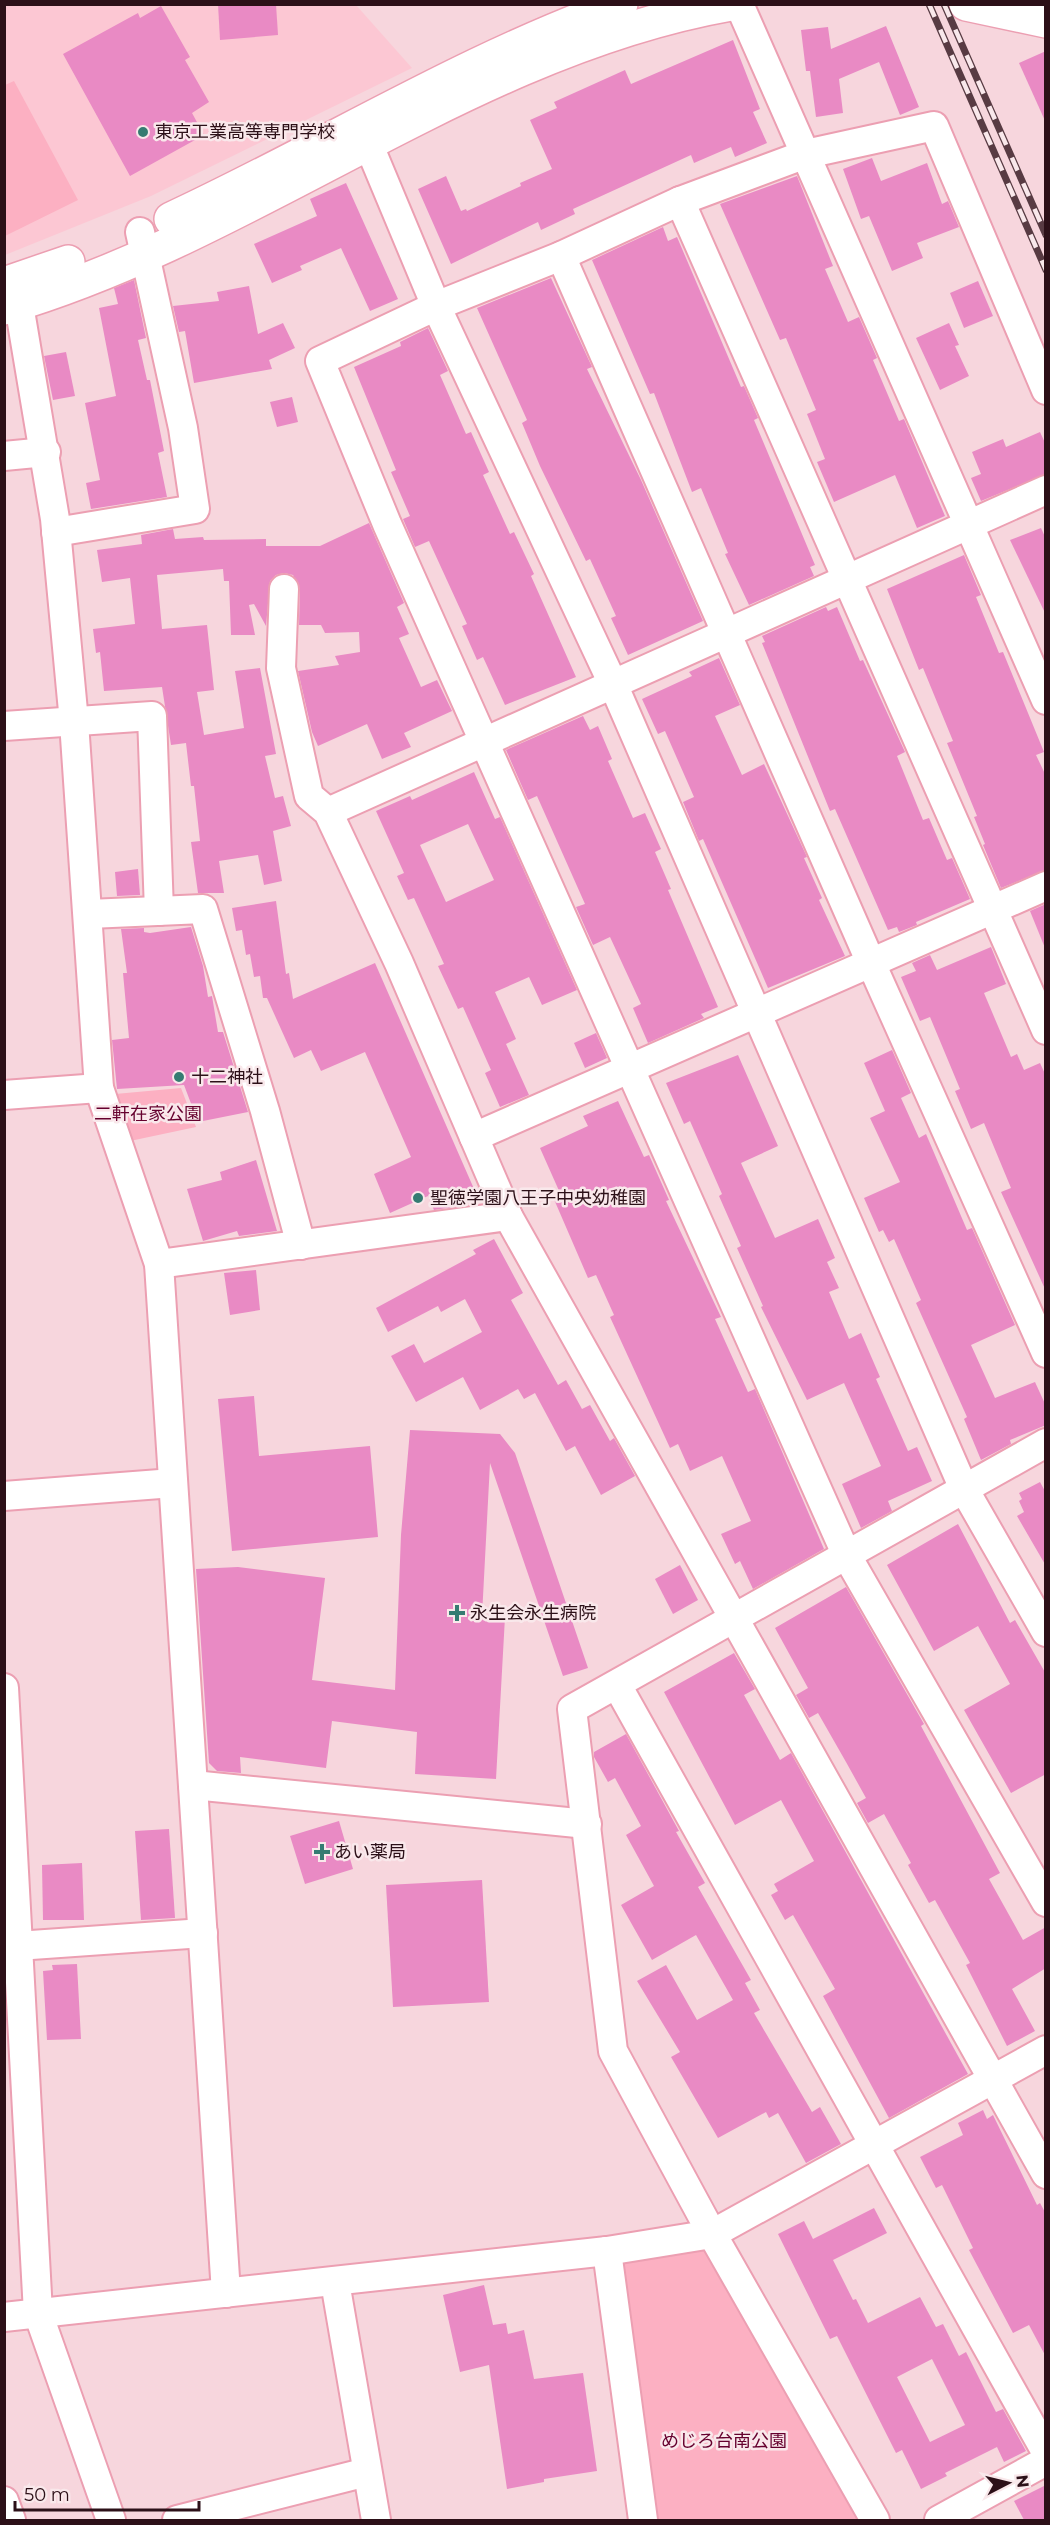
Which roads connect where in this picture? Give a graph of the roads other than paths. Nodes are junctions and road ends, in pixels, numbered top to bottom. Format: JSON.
{"nodes":[{"id":1,"x":621,"y":4,"type":"edge"},
{"id":2,"x":732,"y":4,"type":"edge"},
{"id":3,"x":739,"y":4,"type":"edge"},
{"id":4,"x":984,"y":6,"type":"edge"},
{"id":5,"x":1046,"y":21,"type":"edge"},
{"id":6,"x":364,"y":135,"type":"junction"},
{"id":7,"x":806,"y":154,"type":"junction"},
{"id":8,"x":680,"y":201,"type":"junction"},
{"id":9,"x":143,"y":244,"type":"junction"},
{"id":10,"x":561,"y":256,"type":"junction"},
{"id":11,"x":11,"y":294,"type":"edge"},
{"id":12,"x":436,"y":306,"type":"junction"},
{"id":13,"x":1046,"y":390,"type":"edge"},
{"id":14,"x":46,"y":452,"type":"junction"},
{"id":15,"x":4,"y":456,"type":"edge"},
{"id":16,"x":1046,"y":490,"type":"edge"},
{"id":17,"x":968,"y":525,"type":"junction"},
{"id":18,"x":57,"y":532,"type":"junction"},
{"id":19,"x":846,"y":579,"type":"junction"},
{"id":20,"x":284,"y":589,"type":"dead end"},
{"id":21,"x":727,"y":633,"type":"junction"},
{"id":22,"x":613,"y":684,"type":"junction"},
{"id":23,"x":1046,"y":700,"type":"edge"},
{"id":24,"x":74,"y":722,"type":"junction"},
{"id":25,"x":4,"y":726,"type":"edge"},
{"id":26,"x":484,"y":742,"type":"junction"},
{"id":27,"x":328,"y":812,"type":"junction"},
{"id":28,"x":1046,"y":886,"type":"edge"},
{"id":29,"x":991,"y":910,"type":"junction"},
{"id":30,"x":159,"y":911,"type":"junction"},
{"id":31,"x":88,"y":914,"type":"junction"},
{"id":32,"x":871,"y":963,"type":"junction"},
{"id":33,"x":757,"y":1013,"type":"junction"},
{"id":34,"x":1046,"y":1030,"type":"edge"},
{"id":35,"x":630,"y":1068,"type":"junction"},
{"id":36,"x":99,"y":1088,"type":"junction"},
{"id":37,"x":4,"y":1095,"type":"edge"},
{"id":38,"x":474,"y":1137,"type":"junction"},
{"id":39,"x":508,"y":1216,"type":"junction"},
{"id":40,"x":301,"y":1245,"type":"junction"},
{"id":41,"x":159,"y":1264,"type":"junction"},
{"id":42,"x":1046,"y":1353,"type":"edge"},
{"id":43,"x":1046,"y":1443,"type":"edge"},
{"id":44,"x":173,"y":1483,"type":"junction"},
{"id":45,"x":964,"y":1489,"type":"junction"},
{"id":46,"x":4,"y":1496,"type":"edge"},
{"id":47,"x":847,"y":1556,"type":"junction"},
{"id":48,"x":733,"y":1620,"type":"junction"},
{"id":49,"x":1046,"y":1632,"type":"edge"},
{"id":50,"x":617,"y":1685,"type":"junction"},
{"id":51,"x":4,"y":1688,"type":"edge"},
{"id":52,"x":193,"y":1785,"type":"junction"},
{"id":53,"x":587,"y":1824,"type":"junction"},
{"id":54,"x":1046,"y":1902,"type":"edge"},
{"id":55,"x":202,"y":1933,"type":"junction"},
{"id":56,"x":11,"y":1945,"type":"edge"},
{"id":57,"x":1046,"y":2050,"type":"edge"},
{"id":58,"x":993,"y":2079,"type":"junction"},
{"id":59,"x":874,"y":2145,"type":"junction"},
{"id":60,"x":1046,"y":2174,"type":"edge"},
{"id":61,"x":712,"y":2234,"type":"junction"},
{"id":62,"x":607,"y":2251,"type":"junction"},
{"id":63,"x":335,"y":2282,"type":"junction"},
{"id":64,"x":226,"y":2292,"type":"junction"},
{"id":65,"x":39,"y":2313,"type":"junction"},
{"id":66,"x":4,"y":2317,"type":"edge"},
{"id":67,"x":1046,"y":2452,"type":"edge"},
{"id":68,"x":1046,"y":2461,"type":"edge"},
{"id":69,"x":367,"y":2472,"type":"junction"},
{"id":70,"x":4,"y":2501,"type":"edge"},
{"id":71,"x":11,"y":2520,"type":"edge"},
{"id":72,"x":111,"y":2520,"type":"edge"},
{"id":73,"x":177,"y":2520,"type":"edge"},
{"id":74,"x":376,"y":2520,"type":"edge"},
{"id":75,"x":643,"y":2520,"type":"edge"},
{"id":76,"x":875,"y":2520,"type":"edge"},
{"id":77,"x":939,"y":2520,"type":"edge"}],
"edges":[{"from":1,"to":6,"type":"street"},
{"from":2,"to":6,"type":"street"},
{"from":3,"to":7,"type":"street"},
{"from":4,"to":5,"type":"street"},
{"from":6,"to":9,"type":"street"},
{"from":6,"to":12,"type":"street"},
{"from":7,"to":8,"type":"street"},
{"from":7,"to":13,"type":"street"},
{"from":7,"to":17,"type":"street"},
{"from":8,"to":10,"type":"street"},
{"from":8,"to":19,"type":"street"},
{"from":9,"to":11,"type":"street"},
{"from":9,"to":18,"type":"street"},
{"from":10,"to":12,"type":"street"},
{"from":10,"to":21,"type":"street"},
{"from":11,"to":14,"type":"street"},
{"from":12,"to":22,"type":"street"},
{"from":12,"to":26,"type":"street"},
{"from":14,"to":15,"type":"street"},
{"from":14,"to":18,"type":"street"},
{"from":16,"to":17,"type":"street"},
{"from":17,"to":19,"type":"street"},
{"from":17,"to":23,"type":"street"},
{"from":18,"to":24,"type":"street"},
{"from":19,"to":21,"type":"street"},
{"from":19,"to":29,"type":"street"},
{"from":20,"to":27,"type":"street"},
{"from":21,"to":22,"type":"street"},
{"from":21,"to":32,"type":"street"},
{"from":22,"to":26,"type":"street"},
{"from":22,"to":33,"type":"street"},
{"from":24,"to":25,"type":"street"},
{"from":24,"to":30,"type":"street"},
{"from":24,"to":31,"type":"street"},
{"from":26,"to":27,"type":"street"},
{"from":26,"to":35,"type":"street"},
{"from":27,"to":38,"type":"street"},
{"from":28,"to":29,"type":"street"},
{"from":29,"to":32,"type":"street"},
{"from":29,"to":34,"type":"street"},
{"from":30,"to":31,"type":"street"},
{"from":30,"to":40,"type":"street"},
{"from":31,"to":36,"type":"street"},
{"from":32,"to":33,"type":"street"},
{"from":32,"to":42,"type":"street"},
{"from":33,"to":35,"type":"street"},
{"from":33,"to":45,"type":"street"},
{"from":35,"to":38,"type":"street"},
{"from":35,"to":47,"type":"street"},
{"from":36,"to":37,"type":"street"},
{"from":36,"to":41,"type":"street"},
{"from":38,"to":39,"type":"street"},
{"from":39,"to":40,"type":"street"},
{"from":39,"to":48,"type":"street"},
{"from":40,"to":41,"type":"street"},
{"from":41,"to":44,"type":"street"},
{"from":43,"to":45,"type":"street"},
{"from":44,"to":46,"type":"street"},
{"from":44,"to":52,"type":"street"},
{"from":45,"to":47,"type":"street"},
{"from":45,"to":49,"type":"street"},
{"from":47,"to":48,"type":"street"},
{"from":47,"to":54,"type":"street"},
{"from":48,"to":50,"type":"street"},
{"from":48,"to":58,"type":"street"},
{"from":50,"to":53,"type":"street"},
{"from":50,"to":59,"type":"street"},
{"from":51,"to":56,"type":"street"},
{"from":52,"to":53,"type":"street"},
{"from":52,"to":55,"type":"street"},
{"from":53,"to":61,"type":"street"},
{"from":55,"to":56,"type":"street"},
{"from":55,"to":64,"type":"street"},
{"from":56,"to":65,"type":"street"},
{"from":57,"to":58,"type":"street"},
{"from":58,"to":59,"type":"street"},
{"from":58,"to":60,"type":"street"},
{"from":59,"to":61,"type":"street"},
{"from":59,"to":67,"type":"street"},
{"from":61,"to":62,"type":"street"},
{"from":61,"to":76,"type":"street"},
{"from":62,"to":63,"type":"street"},
{"from":62,"to":75,"type":"street"},
{"from":63,"to":64,"type":"street"},
{"from":63,"to":69,"type":"street"},
{"from":64,"to":65,"type":"street"},
{"from":65,"to":66,"type":"street"},
{"from":65,"to":72,"type":"street"},
{"from":68,"to":77,"type":"street"},
{"from":69,"to":73,"type":"street"},
{"from":69,"to":74,"type":"street"},
{"from":70,"to":71,"type":"street"}]}
